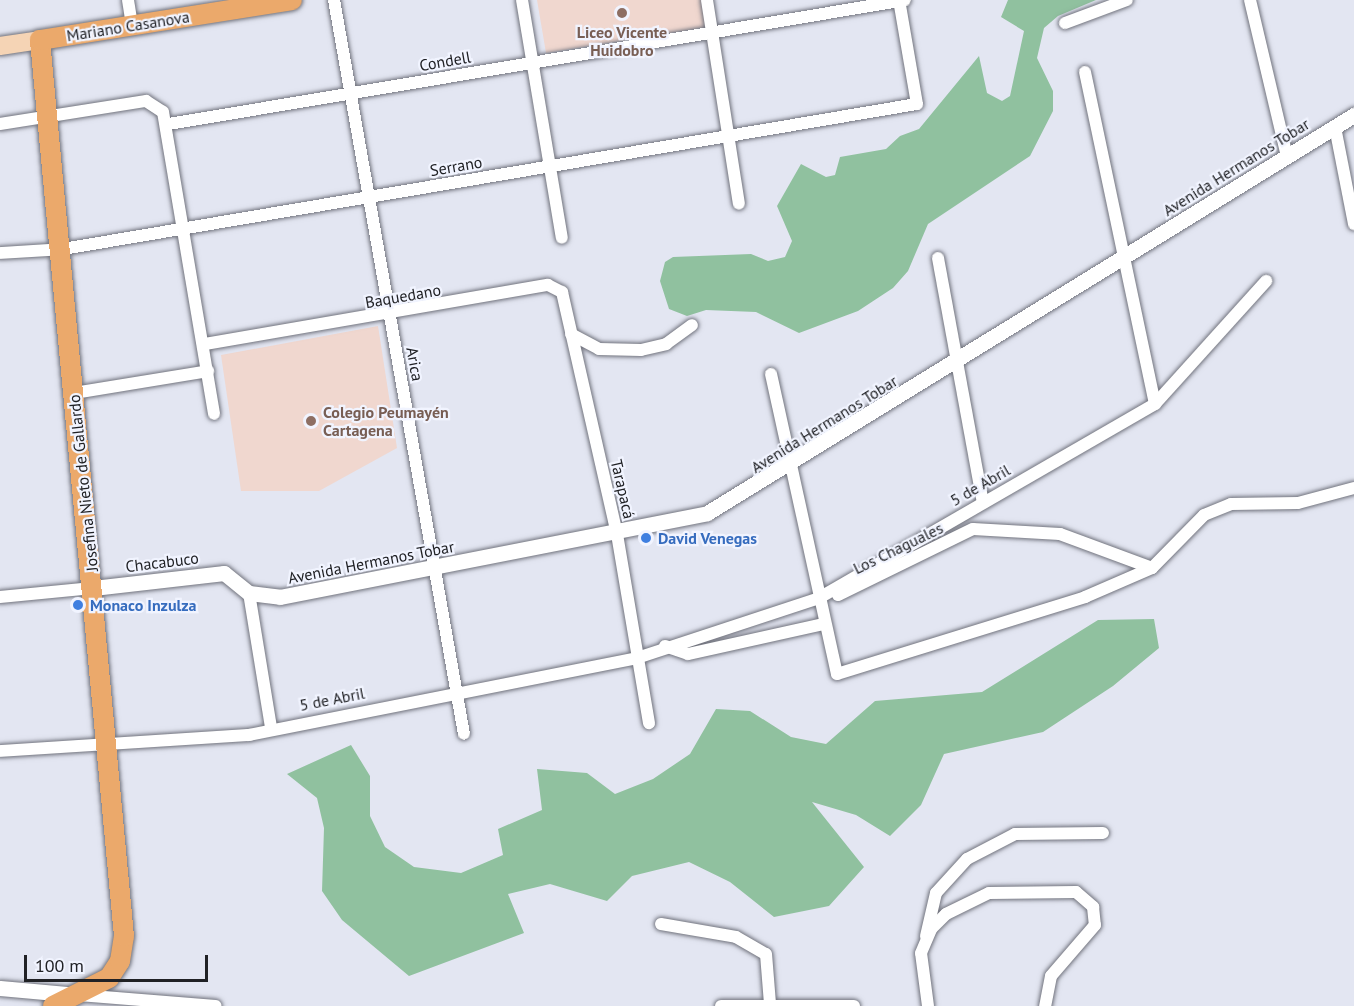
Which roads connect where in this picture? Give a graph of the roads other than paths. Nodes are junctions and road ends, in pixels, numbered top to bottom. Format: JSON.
{"nodes":[{"id":1,"x":128,"y":0,"type":"edge"},
{"id":2,"x":292,"y":0,"type":"edge"},
{"id":3,"x":333,"y":0,"type":"edge"},
{"id":4,"x":522,"y":0,"type":"edge"},
{"id":5,"x":707,"y":0,"type":"edge"},
{"id":6,"x":901,"y":0,"type":"edge"},
{"id":7,"x":1127,"y":0,"type":"edge"},
{"id":8,"x":1250,"y":0,"type":"edge"},
{"id":9,"x":1065,"y":23,"type":"dead end"},
{"id":10,"x":132,"y":26,"type":"junction"},
{"id":11,"x":712,"y":33,"type":"junction"},
{"id":12,"x":40,"y":40,"type":"junction"},
{"id":13,"x":0,"y":46,"type":"edge"},
{"id":14,"x":532,"y":63,"type":"junction"},
{"id":15,"x":1085,"y":72,"type":"dead end"},
{"id":16,"x":350,"y":94,"type":"junction"},
{"id":17,"x":1354,"y":115,"type":"edge"},
{"id":18,"x":47,"y":116,"type":"junction"},
{"id":19,"x":0,"y":124,"type":"edge"},
{"id":20,"x":169,"y":124,"type":"junction"},
{"id":21,"x":1335,"y":127,"type":"junction"},
{"id":22,"x":729,"y":136,"type":"junction"},
{"id":23,"x":1287,"y":156,"type":"junction"},
{"id":24,"x":550,"y":166,"type":"junction"},
{"id":25,"x":368,"y":197,"type":"junction"},
{"id":26,"x":739,"y":204,"type":"dead end"},
{"id":27,"x":1354,"y":224,"type":"edge"},
{"id":28,"x":187,"y":228,"type":"junction"},
{"id":29,"x":562,"y":238,"type":"dead end"},
{"id":30,"x":63,"y":249,"type":"junction"},
{"id":31,"x":0,"y":253,"type":"edge"},
{"id":32,"x":938,"y":258,"type":"dead end"},
{"id":33,"x":1122,"y":259,"type":"junction"},
{"id":34,"x":1266,"y":281,"type":"dead end"},
{"id":35,"x":389,"y":316,"type":"junction"},
{"id":36,"x":692,"y":325,"type":"dead end"},
{"id":37,"x":571,"y":334,"type":"junction"},
{"id":38,"x":205,"y":344,"type":"junction"},
{"id":39,"x":957,"y":362,"type":"junction"},
{"id":40,"x":208,"y":371,"type":"junction"},
{"id":41,"x":771,"y":374,"type":"dead end"},
{"id":42,"x":74,"y":393,"type":"junction"},
{"id":43,"x":1155,"y":404,"type":"junction"},
{"id":44,"x":214,"y":414,"type":"dead end"},
{"id":45,"x":791,"y":466,"type":"junction"},
{"id":46,"x":1354,"y":488,"type":"edge"},
{"id":47,"x":983,"y":502,"type":"junction"},
{"id":48,"x":617,"y":534,"type":"junction"},
{"id":49,"x":434,"y":568,"type":"junction"},
{"id":50,"x":1152,"y":568,"type":"junction"},
{"id":51,"x":93,"y":588,"type":"junction"},
{"id":52,"x":249,"y":593,"type":"junction"},
{"id":53,"x":0,"y":597,"type":"edge"},
{"id":54,"x":819,"y":598,"type":"junction"},
{"id":55,"x":823,"y":624,"type":"junction"},
{"id":56,"x":665,"y":646,"type":"junction"},
{"id":57,"x":637,"y":658,"type":"junction"},
{"id":58,"x":456,"y":692,"type":"junction"},
{"id":59,"x":649,"y":723,"type":"dead end"},
{"id":60,"x":271,"y":727,"type":"junction"},
{"id":61,"x":464,"y":734,"type":"dead end"},
{"id":62,"x":108,"y":745,"type":"junction"},
{"id":63,"x":0,"y":751,"type":"edge"},
{"id":64,"x":1102,"y":833,"type":"dead end"},
{"id":65,"x":660,"y":924,"type":"dead end"},
{"id":66,"x":926,"y":937,"type":"junction"},
{"id":67,"x":0,"y":988,"type":"edge"},
{"id":68,"x":78,"y":995,"type":"junction"},
{"id":69,"x":152,"y":1002,"type":"edge"},
{"id":70,"x":770,"y":1004,"type":"junction"},
{"id":71,"x":53,"y":1006,"type":"edge"},
{"id":72,"x":216,"y":1006,"type":"edge"},
{"id":73,"x":721,"y":1006,"type":"edge"},
{"id":74,"x":854,"y":1006,"type":"edge"},
{"id":75,"x":928,"y":1006,"type":"edge"},
{"id":76,"x":1045,"y":1006,"type":"edge"}],
"edges":[{"from":1,"to":10,"type":"street"},
{"from":2,"to":10,"type":"main road","name":"Mariano Casanova"},
{"from":3,"to":16,"type":"street","name":"Arica"},
{"from":4,"to":14,"type":"street"},
{"from":5,"to":11,"type":"street"},
{"from":6,"to":11,"type":"street","name":"Condell"},
{"from":6,"to":22,"type":"street","name":"Serrano"},
{"from":7,"to":9,"type":"street"},
{"from":8,"to":23,"type":"street"},
{"from":10,"to":12,"type":"main road","name":"Mariano Casanova"},
{"from":11,"to":14,"type":"street","name":"Condell"},
{"from":11,"to":22,"type":"street"},
{"from":12,"to":13,"type":"main road","name":"Mariano Casanova"},
{"from":12,"to":18,"type":"main road","name":"Josefina Nieto de Gallardo"},
{"from":14,"to":16,"type":"street","name":"Condell"},
{"from":14,"to":24,"type":"street"},
{"from":15,"to":33,"type":"street"},
{"from":16,"to":20,"type":"street","name":"Condell"},
{"from":16,"to":25,"type":"street","name":"Arica"},
{"from":17,"to":21,"type":"street","name":"Avenida Hermanos Tobar"},
{"from":18,"to":19,"type":"street"},
{"from":18,"to":20,"type":"street"},
{"from":18,"to":30,"type":"main road","name":"Josefina Nieto de Gallardo"},
{"from":20,"to":28,"type":"street"},
{"from":21,"to":23,"type":"street","name":"Avenida Hermanos Tobar"},
{"from":21,"to":27,"type":"street"},
{"from":22,"to":24,"type":"street","name":"Serrano"},
{"from":22,"to":26,"type":"street"},
{"from":23,"to":33,"type":"street","name":"Avenida Hermanos Tobar"},
{"from":24,"to":25,"type":"street","name":"Serrano"},
{"from":24,"to":29,"type":"street"},
{"from":25,"to":28,"type":"street","name":"Serrano"},
{"from":25,"to":35,"type":"street","name":"Arica"},
{"from":28,"to":30,"type":"street","name":"Serrano"},
{"from":28,"to":38,"type":"street"},
{"from":30,"to":31,"type":"street","name":"Serrano"},
{"from":30,"to":42,"type":"main road","name":"Josefina Nieto de Gallardo"},
{"from":32,"to":39,"type":"street"},
{"from":33,"to":39,"type":"street","name":"Avenida Hermanos Tobar"},
{"from":33,"to":43,"type":"street"},
{"from":34,"to":43,"type":"street","name":"5 de Abril"},
{"from":35,"to":37,"type":"street","name":"Baquedano"},
{"from":35,"to":38,"type":"street","name":"Baquedano"},
{"from":35,"to":49,"type":"street","name":"Arica"},
{"from":36,"to":37,"type":"street"},
{"from":37,"to":48,"type":"street","name":"Tarapacá"},
{"from":38,"to":40,"type":"street"},
{"from":39,"to":45,"type":"street","name":"Avenida Hermanos Tobar"},
{"from":39,"to":47,"type":"street"},
{"from":40,"to":42,"type":"street"},
{"from":40,"to":44,"type":"street"},
{"from":41,"to":45,"type":"street"},
{"from":42,"to":51,"type":"main road","name":"Josefina Nieto de Gallardo"},
{"from":43,"to":47,"type":"street","name":"5 de Abril"},
{"from":45,"to":48,"type":"street","name":"Avenida Hermanos Tobar"},
{"from":45,"to":54,"type":"street"},
{"from":46,"to":50,"type":"street"},
{"from":47,"to":54,"type":"street","name":"5 de Abril"},
{"from":48,"to":49,"type":"street","name":"Avenida Hermanos Tobar"},
{"from":48,"to":57,"type":"street","name":"Tarapacá"},
{"from":49,"to":52,"type":"street","name":"Avenida Hermanos Tobar"},
{"from":49,"to":58,"type":"street","name":"Arica"},
{"from":50,"to":54,"type":"street","name":"Los Chaguales"},
{"from":50,"to":55,"type":"street"},
{"from":51,"to":52,"type":"street","name":"Chacabuco"},
{"from":51,"to":53,"type":"street","name":"Chacabuco"},
{"from":51,"to":62,"type":"main road","name":"Josefina Nieto de Gallardo"},
{"from":52,"to":60,"type":"street"},
{"from":54,"to":55,"type":"street"},
{"from":54,"to":56,"type":"street","name":"5 de Abril"},
{"from":55,"to":56,"type":"street"},
{"from":56,"to":57,"type":"street","name":"5 de Abril"},
{"from":57,"to":58,"type":"street","name":"5 de Abril"},
{"from":57,"to":59,"type":"street","name":"Tarapacá"},
{"from":58,"to":60,"type":"street","name":"5 de Abril"},
{"from":58,"to":61,"type":"street","name":"Arica"},
{"from":60,"to":62,"type":"street","name":"5 de Abril"},
{"from":62,"to":63,"type":"street","name":"5 de Abril"},
{"from":62,"to":68,"type":"main road","name":"Josefina Nieto de Gallardo"},
{"from":64,"to":66,"type":"street"},
{"from":65,"to":70,"type":"street"},
{"from":66,"to":75,"type":"street"},
{"from":66,"to":76,"type":"street"},
{"from":67,"to":68,"type":"street"},
{"from":68,"to":69,"type":"street"},
{"from":68,"to":71,"type":"main road"},
{"from":69,"to":72,"type":"street"},
{"from":70,"to":73,"type":"street"},
{"from":70,"to":74,"type":"street"}]}
